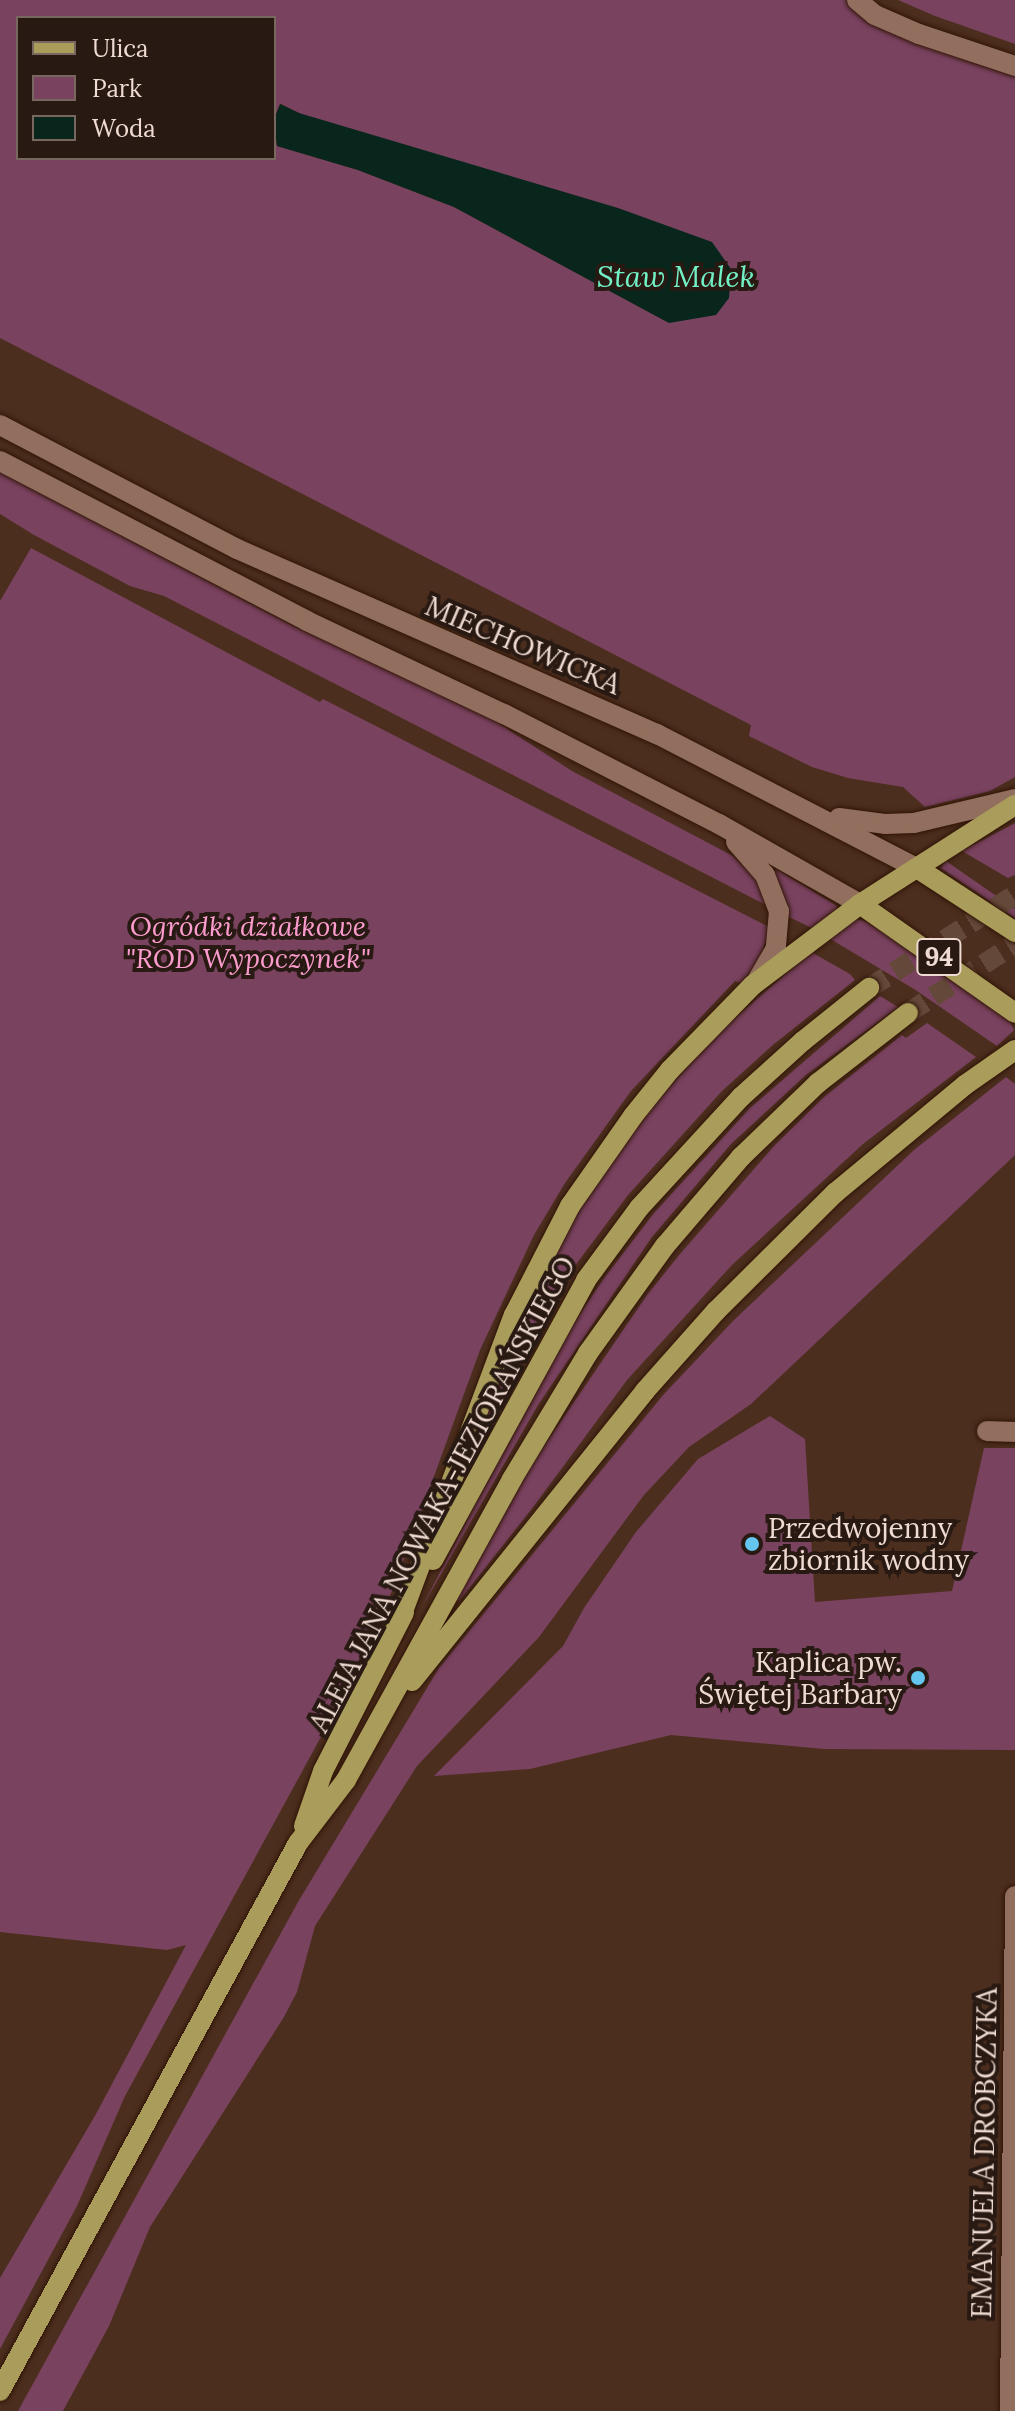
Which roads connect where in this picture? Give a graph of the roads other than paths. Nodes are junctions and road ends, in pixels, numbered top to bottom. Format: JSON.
{"nodes":[{"id":1,"x":857,"y":0,"type":"edge"},
{"id":2,"x":1015,"y":66,"type":"edge"},
{"id":3,"x":0,"y":425,"type":"edge"},
{"id":4,"x":0,"y":461,"type":"edge"},
{"id":5,"x":770,"y":791,"type":"junction"},
{"id":6,"x":1015,"y":802,"type":"edge"},
{"id":7,"x":719,"y":824,"type":"junction"},
{"id":8,"x":917,"y":868,"type":"junction"},
{"id":9,"x":860,"y":904,"type":"junction"},
{"id":10,"x":1015,"y":932,"type":"edge"},
{"id":11,"x":753,"y":985,"type":"junction"},
{"id":12,"x":869,"y":988,"type":"tunnel mouth"},
{"id":13,"x":908,"y":1013,"type":"tunnel mouth"},
{"id":14,"x":1015,"y":1013,"type":"edge"},
{"id":15,"x":1015,"y":1050,"type":"edge"},
{"id":16,"x":987,"y":1431,"type":"dead end"},
{"id":17,"x":1015,"y":1432,"type":"edge"},
{"id":18,"x":399,"y":1622,"type":"junction"},
{"id":19,"x":373,"y":1732,"type":"junction"},
{"id":20,"x":298,"y":1843,"type":"junction"},
{"id":21,"x":1015,"y":1896,"type":"edge"},
{"id":22,"x":1015,"y":1970,"type":"edge"},
{"id":23,"x":1013,"y":2135,"type":"edge"},
{"id":24,"x":0,"y":2391,"type":"edge"},
{"id":25,"x":1010,"y":2411,"type":"edge"}],
"edges":[{"from":1,"to":2,"type":"main road"},
{"from":3,"to":5,"type":"main road","name":"MIECHOWICKA","number":"94"},
{"from":4,"to":7,"type":"main road","number":"94"},
{"from":5,"to":6,"type":"main road"},
{"from":5,"to":8,"type":"main road","name":"MIECHOWICKA","number":"94"},
{"from":6,"to":8,"type":"main road"},
{"from":7,"to":9,"type":"main road","number":"94"},
{"from":7,"to":11,"type":"main road"},
{"from":8,"to":9,"type":"main road"},
{"from":8,"to":10,"type":"main road","name":"MIECHOWICKA","number":"94"},
{"from":9,"to":11,"type":"main road"},
{"from":9,"to":14,"type":"main road","number":"94"},
{"from":11,"to":18,"type":"main road"},
{"from":12,"to":18,"type":"main road","name":"ALEJA JANA NOWAKA-JEZIORAŃSKIEGO"},
{"from":13,"to":19,"type":"main road","name":"ALEJA JANA NOWAKA-JEZIORAŃSKIEGO"},
{"from":15,"to":19,"type":"main road"},
{"from":16,"to":17,"type":"main road"},
{"from":18,"to":20,"type":"main road","name":"ALEJA JANA NOWAKA-JEZIORAŃSKIEGO"},
{"from":19,"to":20,"type":"main road","name":"ALEJA JANA NOWAKA-JEZIORAŃSKIEGO"},
{"from":20,"to":24,"type":"main road","name":"ALEJA JANA NOWAKA-JEZIORAŃSKIEGO"},
{"from":21,"to":22,"type":"main road","name":"EMANUELA DROBCZYKA"},
{"from":22,"to":23,"type":"main road","name":"EMANUELA DROBCZYKA"},
{"from":23,"to":25,"type":"main road","name":"EMANUELA DROBCZYKA"}]}
